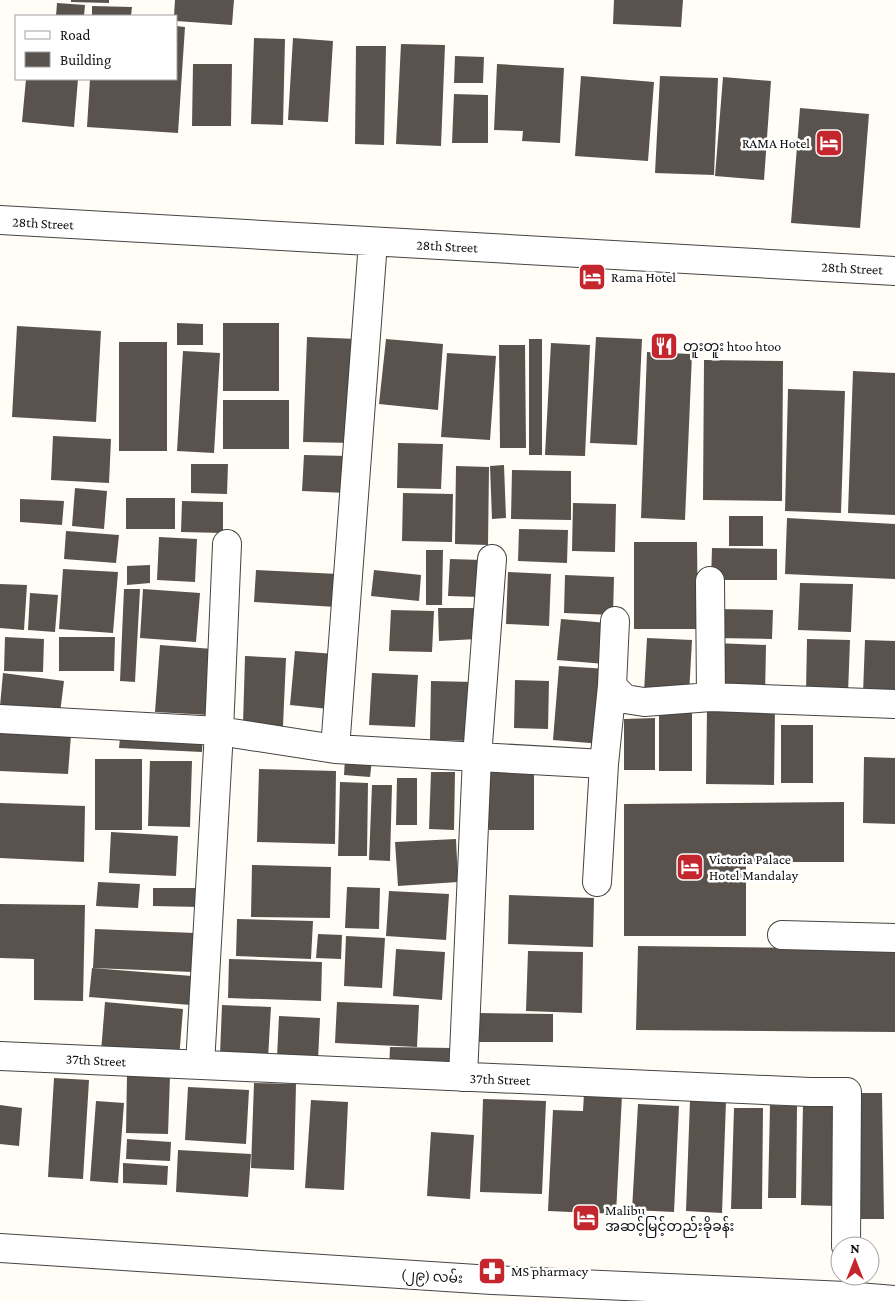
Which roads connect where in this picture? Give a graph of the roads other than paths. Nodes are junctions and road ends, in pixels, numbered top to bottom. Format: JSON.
{"nodes":[{"id":1,"x":0,"y":220,"type":"edge"},
{"id":2,"x":373,"y":242,"type":"junction"},
{"id":3,"x":895,"y":271,"type":"edge"},
{"id":4,"x":227,"y":544,"type":"dead end"},
{"id":5,"x":492,"y":559,"type":"dead end"},
{"id":6,"x":710,"y":581,"type":"dead end"},
{"id":7,"x":615,"y":621,"type":"dead end"},
{"id":8,"x":612,"y":686,"type":"junction"},
{"id":9,"x":711,"y":698,"type":"junction"},
{"id":10,"x":895,"y":704,"type":"edge"},
{"id":11,"x":0,"y":719,"type":"edge"},
{"id":12,"x":219,"y":731,"type":"junction"},
{"id":13,"x":335,"y":749,"type":"junction"},
{"id":14,"x":477,"y":757,"type":"junction"},
{"id":15,"x":604,"y":764,"type":"junction"},
{"id":16,"x":597,"y":882,"type":"dead end"},
{"id":17,"x":782,"y":935,"type":"dead end"},
{"id":18,"x":895,"y":938,"type":"edge"},
{"id":19,"x":0,"y":1056,"type":"edge"},
{"id":20,"x":200,"y":1065,"type":"junction"},
{"id":21,"x":463,"y":1077,"type":"junction"},
{"id":22,"x":846,"y":1236,"type":"edge"},
{"id":23,"x":0,"y":1248,"type":"edge"},
{"id":24,"x":846,"y":1286,"type":"edge"},
{"id":25,"x":491,"y":1291,"type":"edge"},
{"id":26,"x":895,"y":1300,"type":"edge"}],
"edges":[{"from":1,"to":2,"type":"street","name":"28th Street"},
{"from":2,"to":3,"type":"street","name":"28th Street"},
{"from":2,"to":13,"type":"street"},
{"from":4,"to":12,"type":"street"},
{"from":5,"to":14,"type":"street"},
{"from":6,"to":9,"type":"street"},
{"from":7,"to":8,"type":"street"},
{"from":8,"to":9,"type":"street"},
{"from":8,"to":15,"type":"street"},
{"from":9,"to":10,"type":"street"},
{"from":11,"to":12,"type":"street"},
{"from":12,"to":13,"type":"street"},
{"from":12,"to":20,"type":"street"},
{"from":13,"to":14,"type":"street"},
{"from":14,"to":15,"type":"street"},
{"from":14,"to":21,"type":"street"},
{"from":15,"to":16,"type":"street"},
{"from":17,"to":18,"type":"street"},
{"from":19,"to":20,"type":"street","name":"37th Street"},
{"from":20,"to":21,"type":"street","name":"37th Street"},
{"from":21,"to":22,"type":"street","name":"37th Street"},
{"from":23,"to":25,"type":"street","name":"(၂၉) လမ်း"},
{"from":24,"to":25,"type":"street","name":"(၂၉) လမ်း"},
{"from":24,"to":26,"type":"street","name":"(၂၉) လမ်း"}]}
